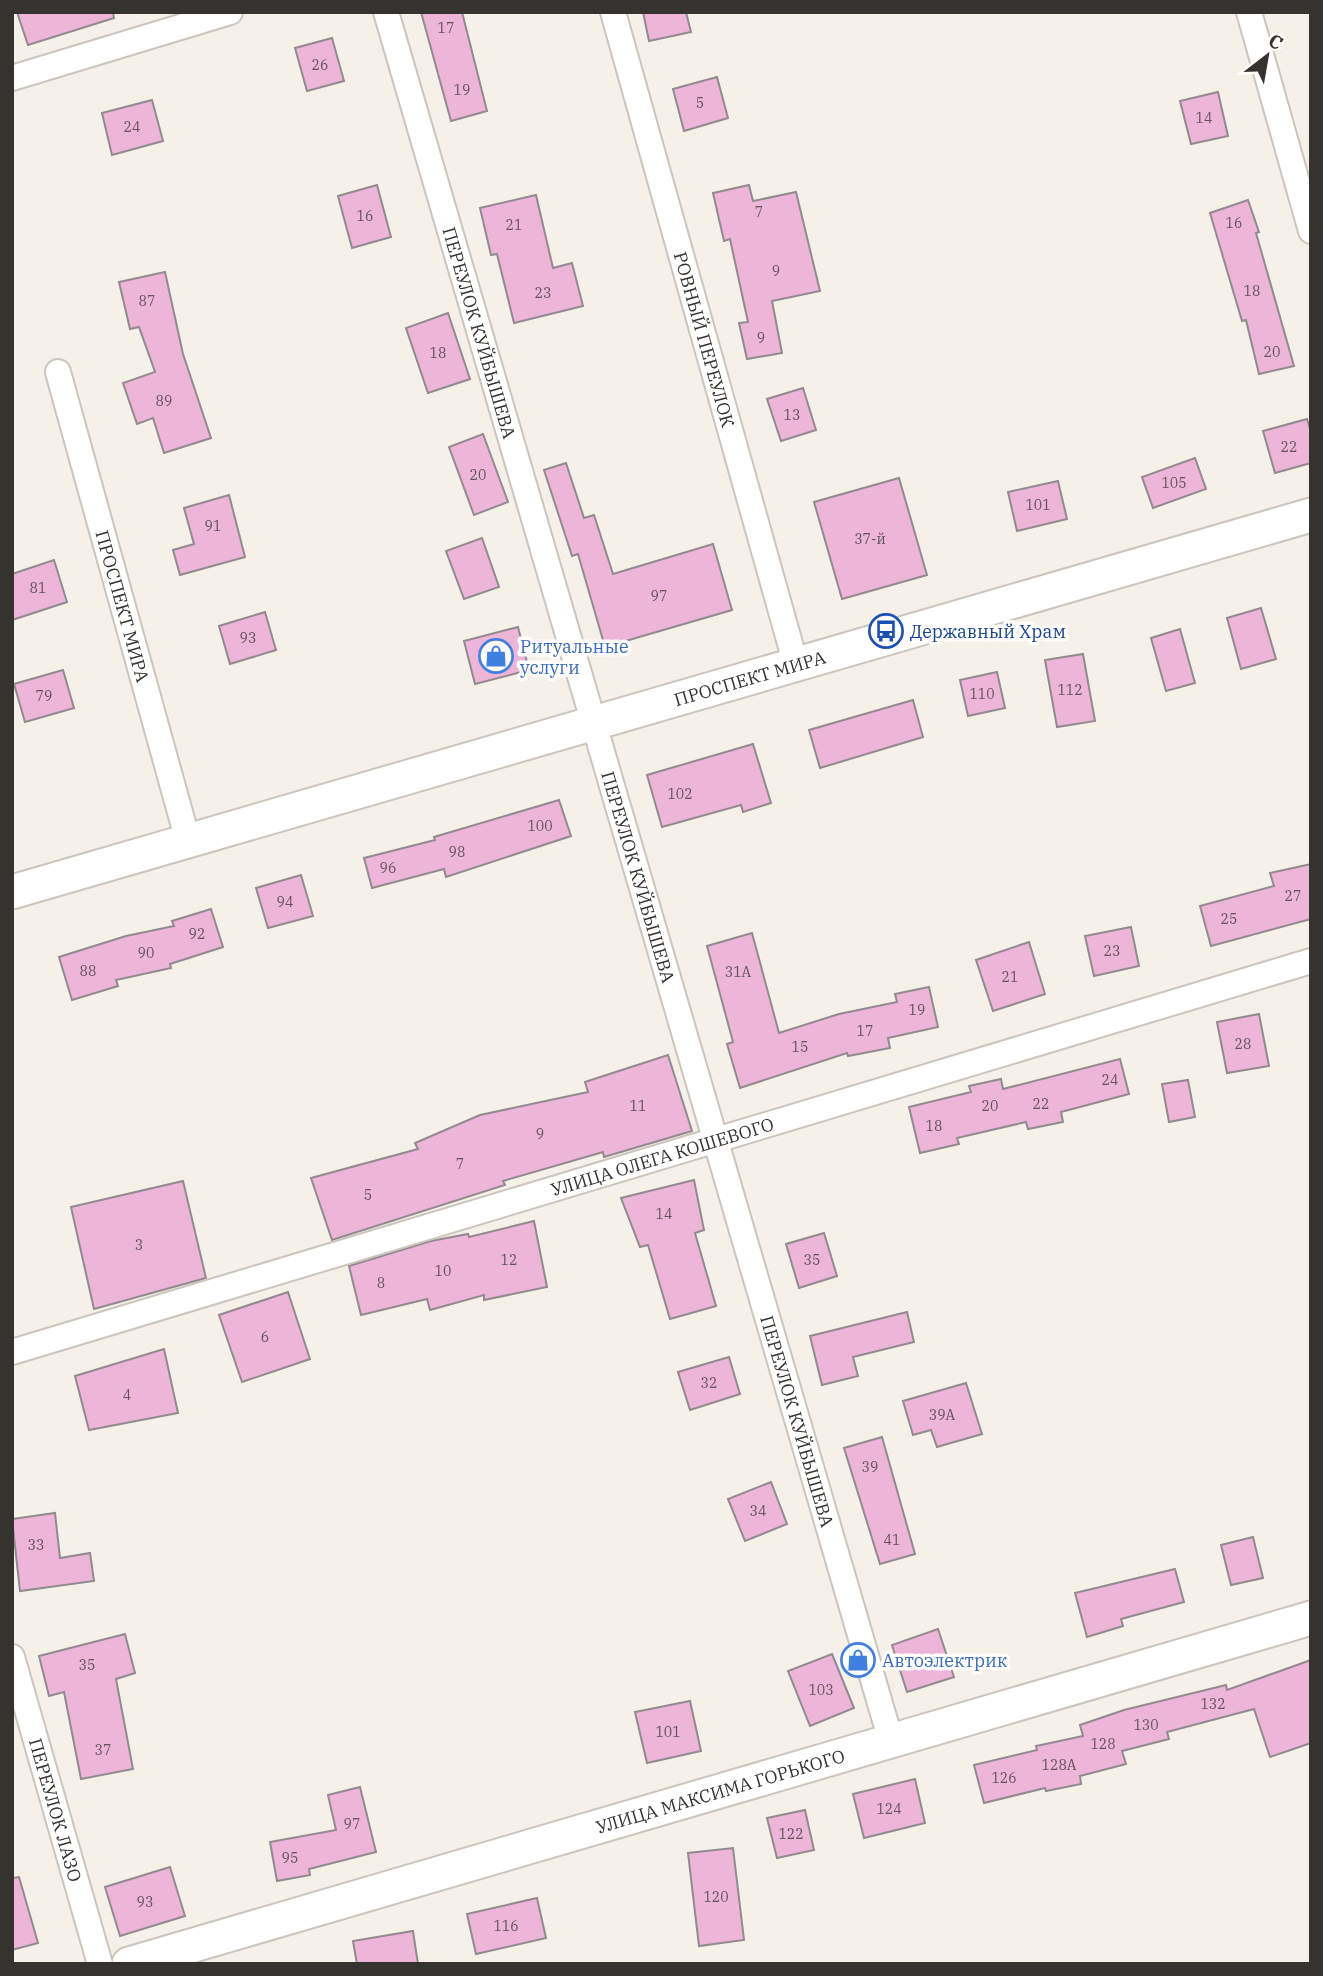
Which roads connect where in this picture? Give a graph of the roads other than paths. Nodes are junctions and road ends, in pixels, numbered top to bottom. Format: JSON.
{"nodes":[{"id":1,"x":230,"y":12,"type":"edge"},
{"id":2,"x":386,"y":12,"type":"edge"},
{"id":3,"x":613,"y":12,"type":"edge"},
{"id":4,"x":1249,"y":12,"type":"edge"},
{"id":5,"x":12,"y":78,"type":"edge"},
{"id":6,"x":1311,"y":231,"type":"edge"},
{"id":7,"x":58,"y":372,"type":"dead end"},
{"id":8,"x":1311,"y":515,"type":"edge"},
{"id":9,"x":796,"y":665,"type":"junction"},
{"id":10,"x":593,"y":723,"type":"junction"},
{"id":11,"x":188,"y":841,"type":"junction"},
{"id":12,"x":12,"y":892,"type":"edge"},
{"id":13,"x":1311,"y":961,"type":"edge"},
{"id":14,"x":715,"y":1139,"type":"junction"},
{"id":15,"x":12,"y":1352,"type":"edge"},
{"id":16,"x":1311,"y":1618,"type":"edge"},
{"id":17,"x":12,"y":1657,"type":"edge"},
{"id":18,"x":891,"y":1741,"type":"junction"},
{"id":19,"x":100,"y":1964,"type":"edge"},
{"id":20,"x":129,"y":1964,"type":"edge"}],
"edges":[{"from":1,"to":5,"type":"street"},
{"from":2,"to":10,"type":"street","name":"ПЕРЕУЛОК КУЙБЫШЕВА"},
{"from":3,"to":9,"type":"street","name":"РОВНЫЙ ПЕРЕУЛОК"},
{"from":4,"to":6,"type":"street"},
{"from":7,"to":11,"type":"street","name":"ПРОСПЕКТ МИРА"},
{"from":8,"to":9,"type":"main road","name":"ПРОСПЕКТ МИРА"},
{"from":9,"to":10,"type":"main road","name":"ПРОСПЕКТ МИРА"},
{"from":10,"to":11,"type":"main road","name":"ПРОСПЕКТ МИРА"},
{"from":10,"to":14,"type":"street","name":"ПЕРЕУЛОК КУЙБЫШЕВА"},
{"from":11,"to":12,"type":"main road","name":"ПРОСПЕКТ МИРА"},
{"from":13,"to":14,"type":"street","name":"УЛИЦА ОЛЕГА КОШЕВОГО"},
{"from":14,"to":15,"type":"street","name":"УЛИЦА ОЛЕГА КОШЕВОГО"},
{"from":14,"to":18,"type":"street","name":"ПЕРЕУЛОК КУЙБЫШЕВА"},
{"from":16,"to":18,"type":"main road","name":"УЛИЦА МАКСИМА ГОРЬКОГО"},
{"from":17,"to":19,"type":"street","name":"ПЕРЕУЛОК ЛАЗО"},
{"from":18,"to":20,"type":"main road","name":"УЛИЦА МАКСИМА ГОРЬКОГО"}]}
